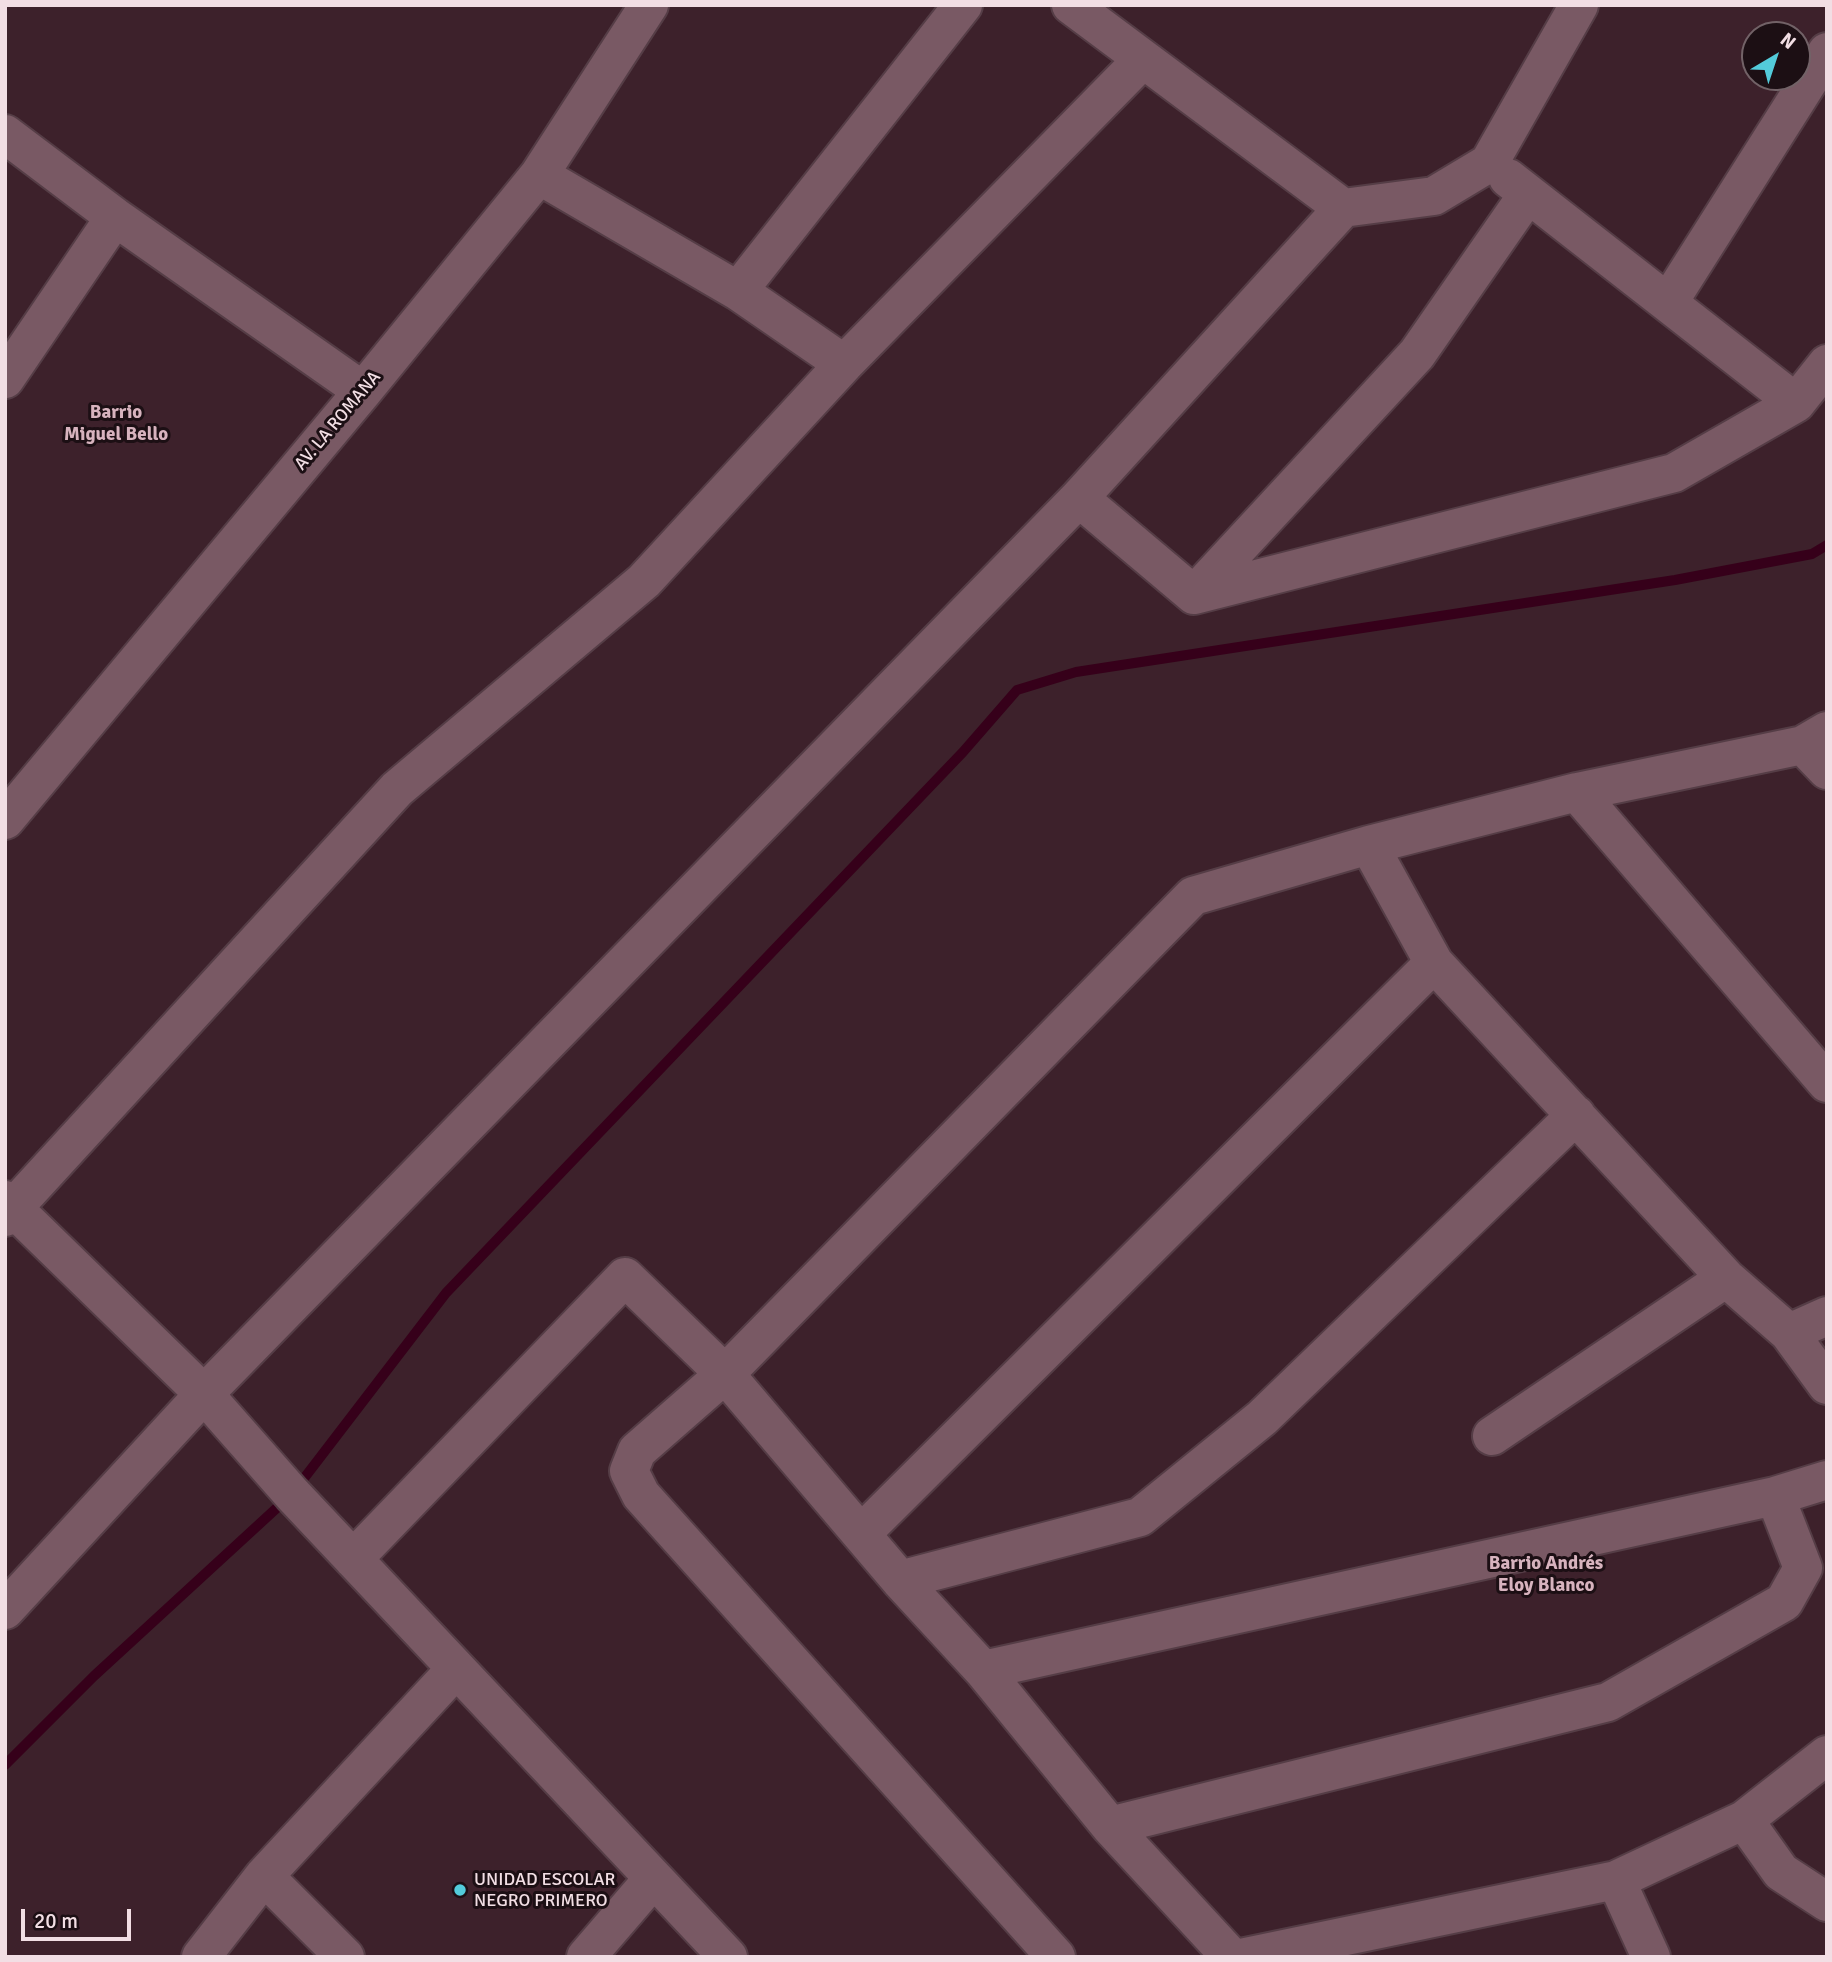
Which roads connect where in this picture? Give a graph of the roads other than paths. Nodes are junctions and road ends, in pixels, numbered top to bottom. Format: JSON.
{"nodes":[{"id":1,"x":649,"y":5,"type":"edge"},
{"id":2,"x":963,"y":5,"type":"edge"},
{"id":3,"x":1071,"y":5,"type":"edge"},
{"id":4,"x":1567,"y":10,"type":"edge"},
{"id":5,"x":1827,"y":52,"type":"edge"},
{"id":6,"x":1142,"y":60,"type":"junction"},
{"id":7,"x":5,"y":134,"type":"edge"},
{"id":8,"x":1489,"y":163,"type":"junction"},
{"id":9,"x":538,"y":175,"type":"junction"},
{"id":10,"x":1528,"y":194,"type":"junction"},
{"id":11,"x":1343,"y":208,"type":"junction"},
{"id":12,"x":115,"y":217,"type":"junction"},
{"id":13,"x":738,"y":291,"type":"junction"},
{"id":14,"x":1668,"y":303,"type":"junction"},
{"id":15,"x":844,"y":364,"type":"junction"},
{"id":16,"x":1827,"y":364,"type":"edge"},
{"id":17,"x":5,"y":379,"type":"edge"},
{"id":18,"x":363,"y":391,"type":"junction"},
{"id":19,"x":1796,"y":403,"type":"junction"},
{"id":20,"x":1079,"y":498,"type":"junction"},
{"id":21,"x":1194,"y":595,"type":"junction"},
{"id":22,"x":1819,"y":749,"type":"edge"},
{"id":23,"x":1577,"y":792,"type":"junction"},
{"id":24,"x":5,"y":820,"type":"edge"},
{"id":25,"x":1369,"y":845,"type":"junction"},
{"id":26,"x":1434,"y":963,"type":"junction"},
{"id":27,"x":1827,"y":1083,"type":"edge"},
{"id":28,"x":1576,"y":1115,"type":"junction"},
{"id":29,"x":8,"y":1208,"type":"edge"},
{"id":30,"x":1726,"y":1278,"type":"junction"},
{"id":31,"x":1827,"y":1316,"type":"edge"},
{"id":32,"x":1789,"y":1333,"type":"junction"},
{"id":33,"x":725,"y":1374,"type":"junction"},
{"id":34,"x":1827,"y":1385,"type":"edge"},
{"id":35,"x":204,"y":1394,"type":"junction"},
{"id":36,"x":1492,"y":1436,"type":"dead end"},
{"id":37,"x":1827,"y":1480,"type":"edge"},
{"id":38,"x":1775,"y":1496,"type":"junction"},
{"id":39,"x":861,"y":1534,"type":"junction"},
{"id":40,"x":353,"y":1559,"type":"junction"},
{"id":41,"x":900,"y":1580,"type":"junction"},
{"id":42,"x":5,"y":1610,"type":"edge"},
{"id":43,"x":456,"y":1669,"type":"junction"},
{"id":44,"x":983,"y":1670,"type":"junction"},
{"id":45,"x":1827,"y":1755,"type":"edge"},
{"id":46,"x":1744,"y":1820,"type":"junction"},
{"id":47,"x":1110,"y":1826,"type":"junction"},
{"id":48,"x":264,"y":1876,"type":"junction"},
{"id":49,"x":653,"y":1879,"type":"junction"},
{"id":50,"x":1616,"y":1880,"type":"junction"},
{"id":51,"x":1827,"y":1902,"type":"edge"},
{"id":52,"x":201,"y":1957,"type":"edge"},
{"id":53,"x":345,"y":1957,"type":"edge"},
{"id":54,"x":586,"y":1957,"type":"edge"},
{"id":55,"x":729,"y":1957,"type":"edge"},
{"id":56,"x":1056,"y":1957,"type":"edge"},
{"id":57,"x":1231,"y":1957,"type":"edge"},
{"id":58,"x":1245,"y":1957,"type":"edge"},
{"id":59,"x":1651,"y":1957,"type":"edge"}],
"edges":[{"from":1,"to":9,"type":"street","name":"AV. LA ROMANA"},
{"from":2,"to":13,"type":"street"},
{"from":3,"to":6,"type":"street"},
{"from":4,"to":8,"type":"street"},
{"from":5,"to":14,"type":"street"},
{"from":6,"to":11,"type":"street"},
{"from":6,"to":15,"type":"street"},
{"from":7,"to":12,"type":"street"},
{"from":8,"to":10,"type":"street"},
{"from":8,"to":11,"type":"street"},
{"from":9,"to":13,"type":"street"},
{"from":9,"to":18,"type":"street","name":"AV. LA ROMANA"},
{"from":10,"to":14,"type":"street"},
{"from":10,"to":21,"type":"street"},
{"from":11,"to":20,"type":"street"},
{"from":12,"to":17,"type":"street"},
{"from":12,"to":18,"type":"street"},
{"from":13,"to":15,"type":"street"},
{"from":14,"to":19,"type":"street"},
{"from":15,"to":29,"type":"street"},
{"from":16,"to":19,"type":"street"},
{"from":18,"to":24,"type":"street","name":"AV. LA ROMANA"},
{"from":19,"to":21,"type":"street"},
{"from":20,"to":21,"type":"street"},
{"from":20,"to":35,"type":"street"},
{"from":22,"to":23,"type":"street"},
{"from":23,"to":25,"type":"street"},
{"from":23,"to":27,"type":"street"},
{"from":25,"to":26,"type":"street"},
{"from":25,"to":33,"type":"street"},
{"from":26,"to":28,"type":"street"},
{"from":26,"to":39,"type":"street"},
{"from":28,"to":30,"type":"street"},
{"from":28,"to":41,"type":"street"},
{"from":29,"to":35,"type":"street"},
{"from":30,"to":32,"type":"street"},
{"from":30,"to":36,"type":"street"},
{"from":31,"to":32,"type":"street"},
{"from":32,"to":34,"type":"street"},
{"from":33,"to":39,"type":"street"},
{"from":33,"to":40,"type":"street"},
{"from":33,"to":56,"type":"street"},
{"from":35,"to":40,"type":"street"},
{"from":35,"to":42,"type":"street"},
{"from":37,"to":38,"type":"street"},
{"from":38,"to":44,"type":"street"},
{"from":38,"to":47,"type":"street"},
{"from":39,"to":41,"type":"street"},
{"from":40,"to":43,"type":"street"},
{"from":41,"to":44,"type":"street"},
{"from":43,"to":48,"type":"street"},
{"from":43,"to":49,"type":"street"},
{"from":44,"to":47,"type":"street"},
{"from":45,"to":46,"type":"street"},
{"from":46,"to":50,"type":"street"},
{"from":46,"to":51,"type":"street"},
{"from":47,"to":57,"type":"street"},
{"from":48,"to":52,"type":"street"},
{"from":48,"to":53,"type":"street"},
{"from":49,"to":54,"type":"street"},
{"from":49,"to":55,"type":"street"},
{"from":50,"to":58,"type":"street"},
{"from":50,"to":59,"type":"street"}]}
